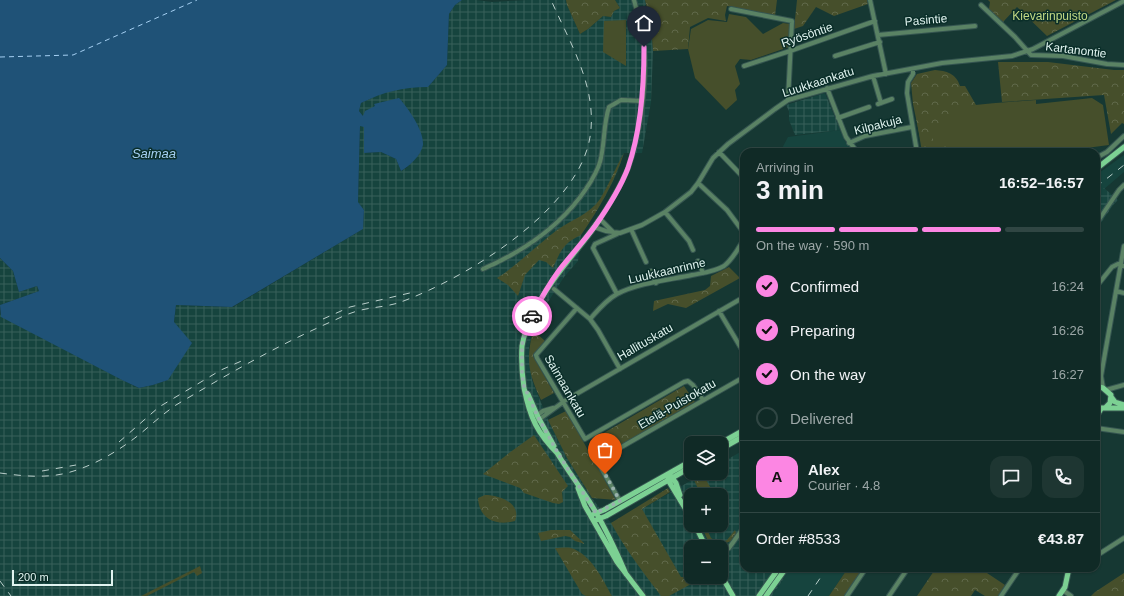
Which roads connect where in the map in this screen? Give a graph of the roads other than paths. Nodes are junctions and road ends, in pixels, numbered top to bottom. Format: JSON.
{"nodes":[{"id":1,"x":634,"y":0,"type":"edge"},
{"id":2,"x":871,"y":0,"type":"edge"},
{"id":3,"x":875,"y":0,"type":"edge"},
{"id":4,"x":1124,"y":1,"type":"edge"},
{"id":5,"x":981,"y":4,"type":"dead end"},
{"id":6,"x":731,"y":9,"type":"dead end"},
{"id":7,"x":875,"y":21,"type":"junction"},
{"id":8,"x":974,"y":26,"type":"dead end"},
{"id":9,"x":878,"y":35,"type":"junction"},
{"id":10,"x":880,"y":42,"type":"junction"},
{"id":11,"x":790,"y":51,"type":"junction"},
{"id":12,"x":1027,"y":51,"type":"junction"},
{"id":13,"x":836,"y":56,"type":"dead end"},
{"id":14,"x":1124,"y":65,"type":"edge"},
{"id":15,"x":744,"y":66,"type":"dead end"},
{"id":16,"x":913,"y":69,"type":"junction"},
{"id":17,"x":908,"y":70,"type":"junction"},
{"id":18,"x":886,"y":74,"type":"junction"},
{"id":19,"x":873,"y":76,"type":"junction"},
{"id":20,"x":909,"y":79,"type":"junction"},
{"id":21,"x":827,"y":88,"type":"junction"},
{"id":22,"x":892,"y":99,"type":"dead end"},
{"id":23,"x":788,"y":100,"type":"junction"},
{"id":24,"x":642,"y":101,"type":"junction"},
{"id":25,"x":869,"y":107,"type":"dead end"},
{"id":26,"x":838,"y":118,"type":"junction"},
{"id":27,"x":912,"y":126,"type":"junction"},
{"id":28,"x":1124,"y":136,"type":"edge"},
{"id":29,"x":849,"y":143,"type":"junction"},
{"id":30,"x":1124,"y":147,"type":"edge"},
{"id":31,"x":854,"y":148,"type":"edge"},
{"id":32,"x":916,"y":148,"type":"edge"},
{"id":33,"x":719,"y":152,"type":"junction"},
{"id":34,"x":1100,"y":156,"type":"edge"},
{"id":35,"x":1100,"y":166,"type":"edge"},
{"id":36,"x":740,"y":174,"type":"edge"},
{"id":37,"x":698,"y":183,"type":"junction"},
{"id":38,"x":1124,"y":185,"type":"edge"},
{"id":39,"x":665,"y":212,"type":"junction"},
{"id":40,"x":1100,"y":218,"type":"edge"},
{"id":41,"x":600,"y":219,"type":"junction"},
{"id":42,"x":594,"y":227,"type":"junction"},
{"id":43,"x":740,"y":228,"type":"edge"},
{"id":44,"x":631,"y":229,"type":"junction"},
{"id":45,"x":613,"y":232,"type":"junction"},
{"id":46,"x":620,"y":233,"type":"junction"},
{"id":47,"x":740,"y":245,"type":"edge"},
{"id":48,"x":1124,"y":246,"type":"edge"},
{"id":49,"x":693,"y":250,"type":"dead end"},
{"id":50,"x":698,"y":261,"type":"dead end"},
{"id":51,"x":646,"y":262,"type":"dead end"},
{"id":52,"x":1122,"y":265,"type":"edge"},
{"id":53,"x":483,"y":269,"type":"dead end"},
{"id":54,"x":651,"y":271,"type":"dead end"},
{"id":55,"x":703,"y":273,"type":"junction"},
{"id":56,"x":1100,"y":282,"type":"edge"},
{"id":57,"x":656,"y":283,"type":"junction"},
{"id":58,"x":554,"y":288,"type":"dead end"},
{"id":59,"x":1116,"y":291,"type":"junction"},
{"id":60,"x":1124,"y":293,"type":"edge"},
{"id":61,"x":617,"y":294,"type":"junction"},
{"id":62,"x":740,"y":300,"type":"edge"},
{"id":63,"x":577,"y":308,"type":"junction"},
{"id":64,"x":720,"y":312,"type":"junction"},
{"id":65,"x":590,"y":319,"type":"junction"},
{"id":66,"x":740,"y":345,"type":"edge"},
{"id":67,"x":620,"y":368,"type":"junction"},
{"id":68,"x":1101,"y":376,"type":"joint"},
{"id":69,"x":740,"y":379,"type":"edge"},
{"id":70,"x":1123,"y":385,"type":"edge"},
{"id":71,"x":524,"y":386,"type":"junction"},
{"id":72,"x":1100,"y":388,"type":"edge"},
{"id":73,"x":1104,"y":389,"type":"junction"},
{"id":74,"x":1111,"y":397,"type":"junction"},
{"id":75,"x":703,"y":400,"type":"junction"},
{"id":76,"x":563,"y":402,"type":"junction"},
{"id":77,"x":1124,"y":406,"type":"edge"},
{"id":78,"x":1101,"y":408,"type":"edge"},
{"id":79,"x":538,"y":417,"type":"junction"},
{"id":80,"x":533,"y":422,"type":"junction"},
{"id":81,"x":1100,"y":429,"type":"edge"},
{"id":82,"x":740,"y":432,"type":"edge"},
{"id":83,"x":1124,"y":432,"type":"edge"},
{"id":84,"x":740,"y":438,"type":"edge"},
{"id":85,"x":728,"y":439,"type":"edge"},
{"id":86,"x":728,"y":445,"type":"edge"},
{"id":87,"x":559,"y":455,"type":"junction"},
{"id":88,"x":684,"y":466,"type":"edge"},
{"id":89,"x":684,"y":470,"type":"edge"},
{"id":90,"x":670,"y":477,"type":"junction"},
{"id":91,"x":620,"y":501,"type":"junction"},
{"id":92,"x":684,"y":505,"type":"edge"},
{"id":93,"x":593,"y":514,"type":"junction"},
{"id":94,"x":596,"y":520,"type":"junction"},
{"id":95,"x":740,"y":533,"type":"edge"},
{"id":96,"x":1124,"y":538,"type":"edge"},
{"id":97,"x":728,"y":549,"type":"edge"},
{"id":98,"x":1100,"y":553,"type":"edge"},
{"id":99,"x":776,"y":572,"type":"edge"},
{"id":100,"x":783,"y":572,"type":"edge"},
{"id":101,"x":863,"y":572,"type":"edge"},
{"id":102,"x":905,"y":572,"type":"edge"},
{"id":103,"x":1017,"y":572,"type":"edge"},
{"id":104,"x":1068,"y":572,"type":"edge"},
{"id":105,"x":726,"y":584,"type":"edge"},
{"id":106,"x":1064,"y":591,"type":"junction"},
{"id":107,"x":643,"y":596,"type":"edge"},
{"id":108,"x":733,"y":596,"type":"edge"},
{"id":109,"x":759,"y":596,"type":"edge"},
{"id":110,"x":766,"y":596,"type":"edge"},
{"id":111,"x":847,"y":596,"type":"edge"},
{"id":112,"x":889,"y":596,"type":"edge"},
{"id":113,"x":1001,"y":596,"type":"edge"},
{"id":114,"x":1059,"y":596,"type":"edge"},
{"id":115,"x":1071,"y":596,"type":"edge"}],
"edges":[{"from":1,"to":24,"type":"street"},
{"from":2,"to":3,"type":"street"},
{"from":2,"to":7,"type":"street"},
{"from":4,"to":12,"type":"street","name":"Luukkaankatu"},
{"from":5,"to":12,"type":"street"},
{"from":6,"to":11,"type":"street"},
{"from":7,"to":9,"type":"street"},
{"from":7,"to":11,"type":"street","name":"Ryösöntie"},
{"from":8,"to":9,"type":"street","name":"Pasintie"},
{"from":9,"to":10,"type":"street"},
{"from":10,"to":13,"type":"street"},
{"from":10,"to":18,"type":"street"},
{"from":11,"to":15,"type":"street","name":"Ryösöntie"},
{"from":11,"to":23,"type":"street"},
{"from":12,"to":14,"type":"street","name":"Kartanontie"},
{"from":12,"to":16,"type":"street","name":"Luukkaankatu"},
{"from":16,"to":17,"type":"street","name":"Luukkaankatu"},
{"from":16,"to":20,"type":"street"},
{"from":17,"to":18,"type":"street","name":"Luukkaankatu"},
{"from":17,"to":20,"type":"street"},
{"from":18,"to":19,"type":"street","name":"Luukkaankatu"},
{"from":19,"to":21,"type":"street","name":"Luukkaankatu"},
{"from":19,"to":22,"type":"street"},
{"from":20,"to":27,"type":"street"},
{"from":21,"to":23,"type":"street","name":"Luukkaankatu"},
{"from":21,"to":26,"type":"street"},
{"from":23,"to":33,"type":"street","name":"Luukkaankatu"},
{"from":24,"to":41,"type":"street"},
{"from":24,"to":53,"type":"street"},
{"from":25,"to":26,"type":"street"},
{"from":26,"to":29,"type":"street"},
{"from":27,"to":29,"type":"street","name":"Kilpakuja"},
{"from":27,"to":32,"type":"street"},
{"from":28,"to":34,"type":"street"},
{"from":29,"to":31,"type":"street"},
{"from":30,"to":35,"type":"main road"},
{"from":33,"to":36,"type":"street"},
{"from":33,"to":37,"type":"street","name":"Luukkaankatu"},
{"from":37,"to":39,"type":"street","name":"Luukkaankatu"},
{"from":37,"to":43,"type":"street"},
{"from":38,"to":40,"type":"street"},
{"from":39,"to":44,"type":"street","name":"Luukkaankatu"},
{"from":39,"to":49,"type":"street"},
{"from":41,"to":42,"type":"main road"},
{"from":41,"to":45,"type":"street"},
{"from":42,"to":45,"type":"street","name":"Luukkaankatu"},
{"from":42,"to":71,"type":"main road"},
{"from":44,"to":46,"type":"street","name":"Luukkaankatu"},
{"from":44,"to":51,"type":"street"},
{"from":45,"to":46,"type":"street","name":"Luukkaankatu"},
{"from":46,"to":61,"type":"street"},
{"from":47,"to":55,"type":"street","name":"Luukkaanrinne"},
{"from":48,"to":52,"type":"street"},
{"from":50,"to":55,"type":"street"},
{"from":52,"to":56,"type":"street"},
{"from":52,"to":59,"type":"street"},
{"from":54,"to":57,"type":"street"},
{"from":55,"to":57,"type":"street","name":"Luukkaanrinne"},
{"from":57,"to":61,"type":"street","name":"Luukkaanrinne"},
{"from":58,"to":63,"type":"street"},
{"from":59,"to":60,"type":"street"},
{"from":59,"to":68,"type":"street"},
{"from":61,"to":65,"type":"street","name":"Luukkaanrinne"},
{"from":62,"to":64,"type":"street","name":"Hallituskatu"},
{"from":63,"to":65,"type":"street"},
{"from":63,"to":76,"type":"street","name":"Saimaankatu"},
{"from":64,"to":66,"type":"street"},
{"from":64,"to":67,"type":"street","name":"Hallituskatu"},
{"from":65,"to":67,"type":"street"},
{"from":67,"to":76,"type":"street","name":"Hallituskatu"},
{"from":68,"to":73,"type":"street"},
{"from":69,"to":75,"type":"street","name":"Etelä-Puistokatu"},
{"from":70,"to":73,"type":"street"},
{"from":70,"to":74,"type":"street"},
{"from":71,"to":79,"type":"main road"},
{"from":71,"to":80,"type":"main road"},
{"from":72,"to":73,"type":"main road"},
{"from":73,"to":74,"type":"main road"},
{"from":74,"to":77,"type":"main road"},
{"from":74,"to":78,"type":"main road"},
{"from":75,"to":76,"type":"street","name":"Saimaankatu"},
{"from":75,"to":91,"type":"street","name":"Etelä-Puistokatu"},
{"from":76,"to":79,"type":"street","name":"Hallituskatu"},
{"from":77,"to":78,"type":"main road"},
{"from":79,"to":80,"type":"street","name":"Hallituskatu"},
{"from":79,"to":87,"type":"main road"},
{"from":80,"to":87,"type":"main road"},
{"from":81,"to":83,"type":"street"},
{"from":82,"to":85,"type":"main road"},
{"from":84,"to":86,"type":"main road"},
{"from":87,"to":93,"type":"main road"},
{"from":88,"to":90,"type":"main road"},
{"from":89,"to":90,"type":"main road"},
{"from":90,"to":91,"type":"main road"},
{"from":90,"to":92,"type":"main road"},
{"from":90,"to":94,"type":"main road"},
{"from":91,"to":93,"type":"main road"},
{"from":93,"to":94,"type":"main road"},
{"from":94,"to":107,"type":"main road"},
{"from":95,"to":97,"type":"street"},
{"from":96,"to":98,"type":"street"},
{"from":99,"to":109,"type":"main road"},
{"from":100,"to":110,"type":"main road"},
{"from":101,"to":111,"type":"street"},
{"from":102,"to":112,"type":"street"},
{"from":103,"to":113,"type":"street"},
{"from":104,"to":106,"type":"main road"},
{"from":105,"to":108,"type":"main road"},
{"from":106,"to":114,"type":"main road"},
{"from":106,"to":115,"type":"street"}]}
